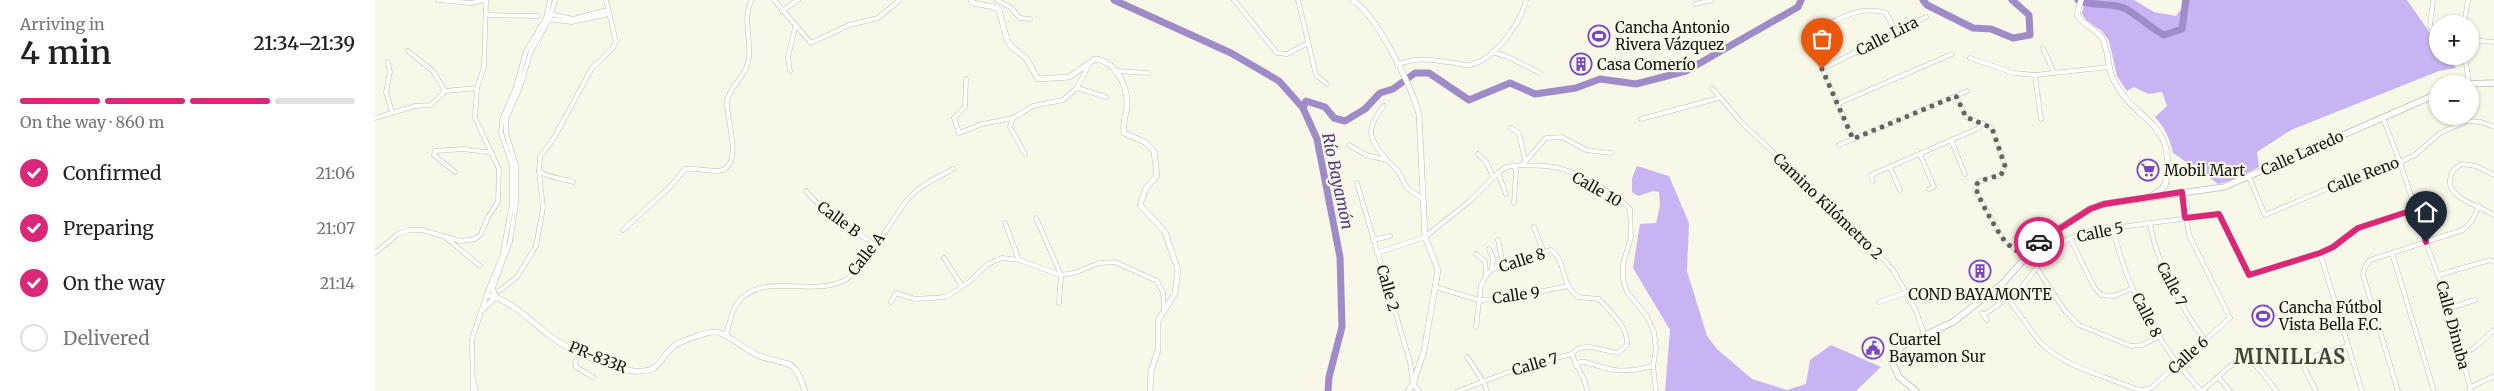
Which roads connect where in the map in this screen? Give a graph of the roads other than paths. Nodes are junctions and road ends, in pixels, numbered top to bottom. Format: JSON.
{"nodes":[{"id":1,"x":439,"y":0,"type":"edge"},
{"id":2,"x":485,"y":0,"type":"edge"},
{"id":3,"x":550,"y":0,"type":"edge"},
{"id":4,"x":555,"y":0,"type":"edge"},
{"id":5,"x":606,"y":0,"type":"edge"},
{"id":6,"x":752,"y":0,"type":"edge"},
{"id":7,"x":774,"y":0,"type":"edge"},
{"id":8,"x":798,"y":0,"type":"edge"},
{"id":9,"x":900,"y":0,"type":"edge"},
{"id":10,"x":971,"y":0,"type":"edge"},
{"id":11,"x":997,"y":0,"type":"edge"},
{"id":12,"x":1234,"y":0,"type":"edge"},
{"id":13,"x":1298,"y":0,"type":"edge"},
{"id":14,"x":1352,"y":0,"type":"edge"},
{"id":15,"x":1526,"y":0,"type":"edge"},
{"id":16,"x":1712,"y":0,"type":"edge"},
{"id":17,"x":2081,"y":0,"type":"edge"},
{"id":18,"x":2433,"y":0,"type":"edge"},
{"id":19,"x":2467,"y":0,"type":"edge"},
{"id":20,"x":471,"y":2,"type":"edge"},
{"id":21,"x":1695,"y":4,"type":"dead end"},
{"id":22,"x":782,"y":10,"type":"junction"},
{"id":23,"x":609,"y":12,"type":"junction"},
{"id":24,"x":486,"y":15,"type":"junction"},
{"id":25,"x":2431,"y":15,"type":"edge"},
{"id":26,"x":2466,"y":15,"type":"edge"},
{"id":27,"x":538,"y":16,"type":"dead end"},
{"id":28,"x":548,"y":17,"type":"junction"},
{"id":29,"x":1926,"y":17,"type":"dead end"},
{"id":30,"x":1031,"y":19,"type":"dead end"},
{"id":31,"x":795,"y":28,"type":"junction"},
{"id":32,"x":1814,"y":31,"type":"dead end"},
{"id":33,"x":1896,"y":32,"type":"junction"},
{"id":34,"x":2479,"y":41,"type":"edge"},
{"id":35,"x":2494,"y":42,"type":"edge"},
{"id":36,"x":1308,"y":43,"type":"junction"},
{"id":37,"x":2043,"y":48,"type":"dead end"},
{"id":38,"x":408,"y":51,"type":"dead end"},
{"id":39,"x":1492,"y":52,"type":"junction"},
{"id":40,"x":1952,"y":54,"type":"dead end"},
{"id":41,"x":1971,"y":58,"type":"dead end"},
{"id":42,"x":388,"y":62,"type":"dead end"},
{"id":43,"x":1090,"y":62,"type":"junction"},
{"id":44,"x":1819,"y":62,"type":"dead end"},
{"id":45,"x":1397,"y":65,"type":"junction"},
{"id":46,"x":2109,"y":66,"type":"junction"},
{"id":47,"x":1822,"y":69,"type":"junction"},
{"id":48,"x":790,"y":71,"type":"dead end"},
{"id":49,"x":1117,"y":71,"type":"junction"},
{"id":50,"x":1147,"y":73,"type":"dead end"},
{"id":51,"x":1540,"y":73,"type":"dead end"},
{"id":52,"x":2054,"y":73,"type":"junction"},
{"id":53,"x":2035,"y":75,"type":"junction"},
{"id":54,"x":966,"y":79,"type":"dead end"},
{"id":55,"x":2479,"y":83,"type":"edge"},
{"id":56,"x":2494,"y":83,"type":"edge"},
{"id":57,"x":1327,"y":84,"type":"dead end"},
{"id":58,"x":477,"y":88,"type":"junction"},
{"id":59,"x":1077,"y":88,"type":"junction"},
{"id":60,"x":1713,"y":88,"type":"dead end"},
{"id":61,"x":1967,"y":91,"type":"dead end"},
{"id":62,"x":445,"y":92,"type":"junction"},
{"id":63,"x":1956,"y":96,"type":"junction"},
{"id":64,"x":1106,"y":97,"type":"dead end"},
{"id":65,"x":1719,"y":98,"type":"junction"},
{"id":66,"x":2429,"y":98,"type":"edge"},
{"id":67,"x":1837,"y":104,"type":"junction"},
{"id":68,"x":1384,"y":106,"type":"dead end"},
{"id":69,"x":392,"y":112,"type":"junction"},
{"id":70,"x":375,"y":118,"type":"edge"},
{"id":71,"x":1013,"y":118,"type":"junction"},
{"id":72,"x":2041,"y":118,"type":"dead end"},
{"id":73,"x":2383,"y":118,"type":"junction"},
{"id":74,"x":1641,"y":119,"type":"dead end"},
{"id":75,"x":1982,"y":123,"type":"junction"},
{"id":76,"x":2494,"y":127,"type":"edge"},
{"id":77,"x":1511,"y":128,"type":"dead end"},
{"id":78,"x":1853,"y":139,"type":"junction"},
{"id":79,"x":1951,"y":140,"type":"junction"},
{"id":80,"x":1349,"y":145,"type":"dead end"},
{"id":81,"x":1839,"y":145,"type":"dead end"},
{"id":82,"x":492,"y":153,"type":"junction"},
{"id":83,"x":1611,"y":153,"type":"dead end"},
{"id":84,"x":1025,"y":154,"type":"dead end"},
{"id":85,"x":1478,"y":154,"type":"dead end"},
{"id":86,"x":1920,"y":154,"type":"junction"},
{"id":87,"x":1387,"y":160,"type":"junction"},
{"id":88,"x":1525,"y":160,"type":"junction"},
{"id":89,"x":2400,"y":162,"type":"junction"},
{"id":90,"x":1514,"y":164,"type":"junction"},
{"id":91,"x":1522,"y":165,"type":"junction"},
{"id":92,"x":1890,"y":167,"type":"junction"},
{"id":93,"x":953,"y":169,"type":"dead end"},
{"id":94,"x":539,"y":171,"type":"junction"},
{"id":95,"x":455,"y":172,"type":"dead end"},
{"id":96,"x":1498,"y":173,"type":"junction"},
{"id":97,"x":1965,"y":174,"type":"dead end"},
{"id":98,"x":2494,"y":175,"type":"edge"},
{"id":99,"x":2249,"y":176,"type":"junction"},
{"id":100,"x":1493,"y":177,"type":"junction"},
{"id":101,"x":1873,"y":181,"type":"dead end"},
{"id":102,"x":573,"y":182,"type":"dead end"},
{"id":103,"x":2166,"y":182,"type":"junction"},
{"id":104,"x":1357,"y":183,"type":"dead end"},
{"id":105,"x":1929,"y":189,"type":"dead end"},
{"id":106,"x":1900,"y":190,"type":"dead end"},
{"id":107,"x":806,"y":191,"type":"dead end"},
{"id":108,"x":2182,"y":192,"type":"junction"},
{"id":109,"x":1506,"y":194,"type":"dead end"},
{"id":110,"x":2162,"y":196,"type":"junction"},
{"id":111,"x":2148,"y":198,"type":"junction"},
{"id":112,"x":1423,"y":199,"type":"junction"},
{"id":113,"x":1514,"y":203,"type":"dead end"},
{"id":114,"x":2479,"y":206,"type":"junction"},
{"id":115,"x":2416,"y":209,"type":"junction"},
{"id":116,"x":2494,"y":215,"type":"edge"},
{"id":117,"x":1035,"y":218,"type":"dead end"},
{"id":118,"x":2185,"y":218,"type":"junction"},
{"id":119,"x":1005,"y":223,"type":"dead end"},
{"id":120,"x":2150,"y":223,"type":"junction"},
{"id":121,"x":1534,"y":227,"type":"dead end"},
{"id":122,"x":2113,"y":228,"type":"junction"},
{"id":123,"x":623,"y":230,"type":"dead end"},
{"id":124,"x":444,"y":236,"type":"junction"},
{"id":125,"x":1390,"y":236,"type":"dead end"},
{"id":126,"x":1425,"y":237,"type":"junction"},
{"id":127,"x":2070,"y":238,"type":"junction"},
{"id":128,"x":1373,"y":240,"type":"junction"},
{"id":129,"x":1498,"y":240,"type":"dead end"},
{"id":130,"x":2426,"y":242,"type":"junction"},
{"id":131,"x":875,"y":245,"type":"junction"},
{"id":132,"x":1489,"y":249,"type":"dead end"},
{"id":133,"x":1543,"y":251,"type":"junction"},
{"id":134,"x":375,"y":253,"type":"edge"},
{"id":135,"x":1377,"y":253,"type":"junction"},
{"id":136,"x":2320,"y":253,"type":"junction"},
{"id":137,"x":2392,"y":253,"type":"junction"},
{"id":138,"x":1476,"y":254,"type":"dead end"},
{"id":139,"x":2025,"y":256,"type":"junction"},
{"id":140,"x":944,"y":258,"type":"dead end"},
{"id":141,"x":1019,"y":260,"type":"junction"},
{"id":142,"x":2494,"y":262,"type":"edge"},
{"id":143,"x":1503,"y":265,"type":"junction"},
{"id":144,"x":480,"y":266,"type":"dead end"},
{"id":145,"x":2036,"y":267,"type":"junction"},
{"id":146,"x":1492,"y":269,"type":"junction"},
{"id":147,"x":1061,"y":275,"type":"junction"},
{"id":148,"x":2439,"y":275,"type":"junction"},
{"id":149,"x":1486,"y":276,"type":"junction"},
{"id":150,"x":962,"y":286,"type":"junction"},
{"id":151,"x":1568,"y":286,"type":"junction"},
{"id":152,"x":1435,"y":287,"type":"junction"},
{"id":153,"x":2133,"y":288,"type":"junction"},
{"id":154,"x":492,"y":289,"type":"junction"},
{"id":155,"x":499,"y":291,"type":"dead end"},
{"id":156,"x":1905,"y":293,"type":"junction"},
{"id":157,"x":487,"y":295,"type":"junction"},
{"id":158,"x":496,"y":297,"type":"junction"},
{"id":159,"x":2008,"y":299,"type":"junction"},
{"id":160,"x":1479,"y":300,"type":"junction"},
{"id":161,"x":2475,"y":300,"type":"dead end"},
{"id":162,"x":891,"y":302,"type":"dead end"},
{"id":163,"x":1879,"y":302,"type":"dead end"},
{"id":164,"x":1059,"y":304,"type":"dead end"},
{"id":165,"x":2451,"y":308,"type":"junction"},
{"id":166,"x":1164,"y":310,"type":"junction"},
{"id":167,"x":481,"y":311,"type":"junction"},
{"id":168,"x":1987,"y":320,"type":"dead end"},
{"id":169,"x":1476,"y":327,"type":"dead end"},
{"id":170,"x":2494,"y":330,"type":"edge"},
{"id":171,"x":726,"y":336,"type":"junction"},
{"id":172,"x":1925,"y":337,"type":"junction"},
{"id":173,"x":2158,"y":337,"type":"junction"},
{"id":174,"x":2205,"y":340,"type":"junction"},
{"id":175,"x":2348,"y":346,"type":"junction"},
{"id":176,"x":581,"y":353,"type":"junction"},
{"id":177,"x":1572,"y":354,"type":"junction"},
{"id":178,"x":2462,"y":354,"type":"junction"},
{"id":179,"x":1467,"y":357,"type":"dead end"},
{"id":180,"x":2177,"y":365,"type":"junction"},
{"id":181,"x":1576,"y":366,"type":"junction"},
{"id":182,"x":1653,"y":366,"type":"junction"},
{"id":183,"x":2494,"y":376,"type":"edge"},
{"id":184,"x":593,"y":377,"type":"dead end"},
{"id":185,"x":2218,"y":377,"type":"junction"},
{"id":186,"x":1483,"y":381,"type":"junction"},
{"id":187,"x":1413,"y":384,"type":"junction"},
{"id":188,"x":2470,"y":389,"type":"edge"},
{"id":189,"x":475,"y":391,"type":"edge"},
{"id":190,"x":805,"y":391,"type":"edge"},
{"id":191,"x":1150,"y":391,"type":"edge"},
{"id":192,"x":1409,"y":391,"type":"edge"},
{"id":193,"x":1419,"y":391,"type":"edge"},
{"id":194,"x":1458,"y":391,"type":"edge"},
{"id":195,"x":1487,"y":391,"type":"edge"},
{"id":196,"x":1587,"y":391,"type":"edge"},
{"id":197,"x":1656,"y":391,"type":"edge"},
{"id":198,"x":1916,"y":391,"type":"edge"},
{"id":199,"x":2202,"y":391,"type":"edge"},
{"id":200,"x":2230,"y":391,"type":"edge"},
{"id":201,"x":2277,"y":391,"type":"edge"},
{"id":202,"x":2316,"y":391,"type":"edge"},
{"id":203,"x":2362,"y":391,"type":"edge"},
{"id":204,"x":2398,"y":391,"type":"edge"},
{"id":205,"x":2433,"y":391,"type":"edge"}],
"edges":[{"from":1,"to":20,"type":"street"},
{"from":2,"to":20,"type":"street"},
{"from":2,"to":24,"type":"street"},
{"from":3,"to":28,"type":"street"},
{"from":4,"to":28,"type":"street"},
{"from":5,"to":23,"type":"street"},
{"from":6,"to":123,"type":"street"},
{"from":7,"to":22,"type":"street"},
{"from":8,"to":22,"type":"street"},
{"from":9,"to":31,"type":"street"},
{"from":10,"to":43,"type":"street"},
{"from":11,"to":30,"type":"street"},
{"from":12,"to":36,"type":"street"},
{"from":13,"to":36,"type":"street"},
{"from":14,"to":45,"type":"street"},
{"from":15,"to":39,"type":"street"},
{"from":16,"to":21,"type":"street"},
{"from":17,"to":46,"type":"street"},
{"from":18,"to":25,"type":"street"},
{"from":19,"to":26,"type":"street"},
{"from":22,"to":31,"type":"street"},
{"from":23,"to":28,"type":"street"},
{"from":23,"to":94,"type":"street"},
{"from":24,"to":27,"type":"street"},
{"from":24,"to":58,"type":"street"},
{"from":28,"to":154,"type":"street"},
{"from":28,"to":157,"type":"street"},
{"from":29,"to":33,"type":"street","name":"Calle Lira"},
{"from":31,"to":48,"type":"street"},
{"from":32,"to":33,"type":"street"},
{"from":33,"to":47,"type":"street","name":"Calle Lira"},
{"from":34,"to":35,"type":"street"},
{"from":36,"to":57,"type":"street"},
{"from":37,"to":52,"type":"street"},
{"from":38,"to":62,"type":"street"},
{"from":39,"to":45,"type":"street"},
{"from":39,"to":51,"type":"street"},
{"from":40,"to":67,"type":"street"},
{"from":41,"to":53,"type":"street"},
{"from":42,"to":69,"type":"street"},
{"from":43,"to":49,"type":"street"},
{"from":43,"to":59,"type":"street"},
{"from":44,"to":47,"type":"street"},
{"from":45,"to":112,"type":"street"},
{"from":46,"to":52,"type":"street"},
{"from":46,"to":103,"type":"street"},
{"from":47,"to":67,"type":"street"},
{"from":49,"to":50,"type":"street"},
{"from":49,"to":166,"type":"street"},
{"from":52,"to":53,"type":"street"},
{"from":53,"to":72,"type":"street"},
{"from":54,"to":71,"type":"street"},
{"from":55,"to":56,"type":"main road"},
{"from":58,"to":62,"type":"street"},
{"from":58,"to":82,"type":"street"},
{"from":59,"to":64,"type":"street"},
{"from":59,"to":71,"type":"street"},
{"from":60,"to":65,"type":"street","name":"Camino Kilómetro 2"},
{"from":61,"to":63,"type":"street"},
{"from":62,"to":69,"type":"street"},
{"from":63,"to":75,"type":"street"},
{"from":63,"to":78,"type":"street"},
{"from":65,"to":74,"type":"street"},
{"from":65,"to":156,"type":"street","name":"Camino Kilómetro 2"},
{"from":66,"to":73,"type":"main road","name":"Calle Laredo"},
{"from":67,"to":78,"type":"street"},
{"from":68,"to":87,"type":"street"},
{"from":69,"to":70,"type":"street"},
{"from":71,"to":84,"type":"street"},
{"from":73,"to":89,"type":"street","name":"Calle Dinuba"},
{"from":73,"to":99,"type":"main road","name":"Calle Laredo"},
{"from":75,"to":79,"type":"street"},
{"from":75,"to":139,"type":"street"},
{"from":76,"to":89,"type":"street","name":"Calle Reno"},
{"from":77,"to":88,"type":"street"},
{"from":78,"to":81,"type":"street"},
{"from":79,"to":86,"type":"street"},
{"from":79,"to":97,"type":"street"},
{"from":80,"to":87,"type":"street"},
{"from":82,"to":95,"type":"street"},
{"from":82,"to":124,"type":"street"},
{"from":83,"to":88,"type":"street","name":"Calle 10"},
{"from":85,"to":100,"type":"street"},
{"from":86,"to":92,"type":"street"},
{"from":86,"to":105,"type":"street"},
{"from":87,"to":112,"type":"street"},
{"from":88,"to":91,"type":"street","name":"Calle 10"},
{"from":89,"to":99,"type":"street","name":"Calle Reno"},
{"from":89,"to":115,"type":"street","name":"Calle Dinuba"},
{"from":90,"to":91,"type":"street","name":"Calle 10"},
{"from":90,"to":96,"type":"street"},
{"from":90,"to":113,"type":"street"},
{"from":91,"to":182,"type":"street","name":"Calle 10"},
{"from":92,"to":101,"type":"street"},
{"from":92,"to":106,"type":"street"},
{"from":93,"to":131,"type":"street","name":"Calle A"},
{"from":94,"to":102,"type":"street"},
{"from":94,"to":155,"type":"street"},
{"from":96,"to":100,"type":"street"},
{"from":96,"to":109,"type":"street"},
{"from":98,"to":114,"type":"street"},
{"from":99,"to":108,"type":"main road","name":"Calle Laredo"},
{"from":100,"to":126,"type":"street"},
{"from":103,"to":110,"type":"street"},
{"from":103,"to":111,"type":"main road"},
{"from":104,"to":128,"type":"street","name":"Calle 2"},
{"from":107,"to":131,"type":"street","name":"Calle B"},
{"from":108,"to":110,"type":"main road","name":"Calle Laredo"},
{"from":108,"to":118,"type":"street","name":"Calle 6"},
{"from":110,"to":111,"type":"main road","name":"Calle Laredo"},
{"from":111,"to":139,"type":"main road","name":"Calle Laredo"},
{"from":112,"to":126,"type":"street"},
{"from":114,"to":116,"type":"street"},
{"from":114,"to":130,"type":"street"},
{"from":115,"to":130,"type":"street","name":"Calle Dinuba"},
{"from":115,"to":136,"type":"street"},
{"from":117,"to":147,"type":"street"},
{"from":118,"to":120,"type":"street","name":"Calle 5"},
{"from":118,"to":136,"type":"street","name":"Calle 5"},
{"from":118,"to":174,"type":"street","name":"Calle 6"},
{"from":119,"to":141,"type":"street"},
{"from":120,"to":122,"type":"street","name":"Calle 5"},
{"from":120,"to":174,"type":"street","name":"Calle 7"},
{"from":121,"to":133,"type":"street"},
{"from":122,"to":127,"type":"street","name":"Calle 5"},
{"from":122,"to":153,"type":"street","name":"Calle 8"},
{"from":124,"to":134,"type":"street"},
{"from":124,"to":144,"type":"street"},
{"from":125,"to":128,"type":"street"},
{"from":126,"to":135,"type":"street"},
{"from":126,"to":152,"type":"street"},
{"from":127,"to":145,"type":"street","name":"Calle 5"},
{"from":127,"to":153,"type":"street"},
{"from":128,"to":135,"type":"street","name":"Calle 2"},
{"from":129,"to":143,"type":"street"},
{"from":130,"to":137,"type":"street"},
{"from":130,"to":148,"type":"street","name":"Calle Dinuba"},
{"from":131,"to":171,"type":"street","name":"Calle A"},
{"from":132,"to":146,"type":"street"},
{"from":133,"to":143,"type":"street","name":"Calle 8"},
{"from":133,"to":151,"type":"street","name":"Calle 8"},
{"from":135,"to":187,"type":"street","name":"Calle 2"},
{"from":136,"to":175,"type":"street"},
{"from":137,"to":204,"type":"street"},
{"from":137,"to":205,"type":"street"},
{"from":138,"to":149,"type":"street"},
{"from":139,"to":172,"type":"main road","name":"Calle Laredo"},
{"from":140,"to":150,"type":"street"},
{"from":141,"to":147,"type":"street"},
{"from":141,"to":150,"type":"street"},
{"from":142,"to":148,"type":"street"},
{"from":143,"to":146,"type":"street","name":"Calle 8"},
{"from":145,"to":159,"type":"street","name":"Calle 5"},
{"from":145,"to":173,"type":"street"},
{"from":146,"to":149,"type":"street","name":"Calle 8"},
{"from":147,"to":164,"type":"street"},
{"from":147,"to":166,"type":"street"},
{"from":148,"to":165,"type":"street","name":"Calle Dinuba"},
{"from":149,"to":160,"type":"street","name":"Calle 8"},
{"from":150,"to":162,"type":"street"},
{"from":151,"to":160,"type":"street","name":"Calle 9"},
{"from":151,"to":177,"type":"street","name":"Calle 7"},
{"from":152,"to":160,"type":"street","name":"Calle 9"},
{"from":152,"to":187,"type":"street"},
{"from":153,"to":173,"type":"street","name":"Calle 8"},
{"from":154,"to":157,"type":"street"},
{"from":154,"to":158,"type":"street"},
{"from":156,"to":163,"type":"street"},
{"from":156,"to":172,"type":"street","name":"Camino Kilómetro 2"},
{"from":157,"to":158,"type":"street","name":"PR-833R","number":"PR-833R"},
{"from":157,"to":167,"type":"street"},
{"from":158,"to":167,"type":"street"},
{"from":158,"to":176,"type":"street","name":"PR-833R","number":"PR-833R"},
{"from":159,"to":168,"type":"street","name":"Calle 5"},
{"from":159,"to":180,"type":"street","name":"Calle 6"},
{"from":160,"to":169,"type":"street","name":"Calle 8"},
{"from":161,"to":165,"type":"street"},
{"from":165,"to":178,"type":"street","name":"Calle Dinuba"},
{"from":166,"to":191,"type":"street"},
{"from":167,"to":189,"type":"street"},
{"from":170,"to":178,"type":"street"},
{"from":171,"to":176,"type":"street","name":"PR-833R","number":"PR-833R"},
{"from":171,"to":190,"type":"street"},
{"from":172,"to":198,"type":"main road","name":"Calle Laredo"},
{"from":173,"to":180,"type":"street","name":"Calle 8"},
{"from":174,"to":180,"type":"street","name":"Calle 6"},
{"from":175,"to":202,"type":"street"},
{"from":175,"to":203,"type":"street"},
{"from":176,"to":184,"type":"street"},
{"from":177,"to":181,"type":"street"},
{"from":177,"to":186,"type":"street","name":"Calle 7"},
{"from":178,"to":188,"type":"street","name":"Calle Dinuba"},
{"from":179,"to":186,"type":"street"},
{"from":180,"to":199,"type":"street","name":"Calle 8"},
{"from":181,"to":182,"type":"street"},
{"from":181,"to":196,"type":"street"},
{"from":182,"to":197,"type":"street","name":"Calle 10"},
{"from":183,"to":188,"type":"street"},
{"from":185,"to":199,"type":"street"},
{"from":185,"to":200,"type":"street"},
{"from":185,"to":201,"type":"street"},
{"from":186,"to":194,"type":"street","name":"Calle 7"},
{"from":186,"to":195,"type":"street"},
{"from":187,"to":192,"type":"street"},
{"from":187,"to":193,"type":"street"}]}
